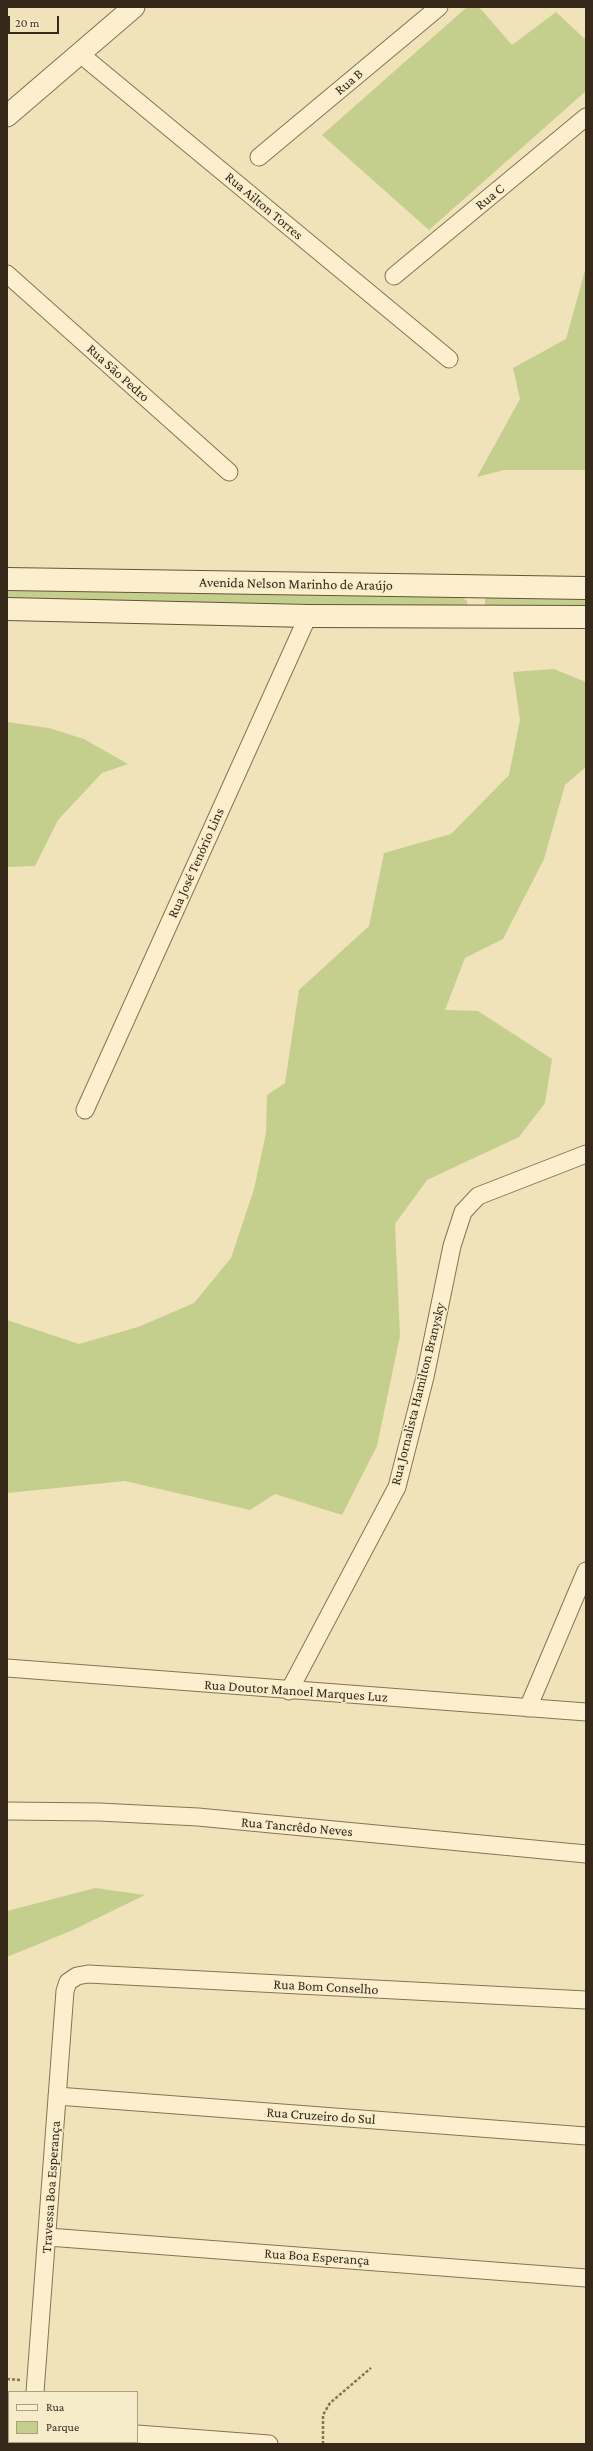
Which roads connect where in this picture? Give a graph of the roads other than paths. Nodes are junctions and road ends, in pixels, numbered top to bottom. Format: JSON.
{"nodes":[{"id":1,"x":134,"y":7,"type":"edge"},
{"id":2,"x":439,"y":7,"type":"edge"},
{"id":3,"x":79,"y":54,"type":"junction"},
{"id":4,"x":7,"y":116,"type":"edge"},
{"id":5,"x":586,"y":117,"type":"edge"},
{"id":6,"x":259,"y":157,"type":"dead end"},
{"id":7,"x":7,"y":274,"type":"edge"},
{"id":8,"x":394,"y":276,"type":"dead end"},
{"id":9,"x":449,"y":359,"type":"dead end"},
{"id":10,"x":229,"y":472,"type":"dead end"},
{"id":11,"x":7,"y":579,"type":"edge"},
{"id":12,"x":477,"y":588,"type":"junction"},
{"id":13,"x":586,"y":588,"type":"edge"},
{"id":14,"x":7,"y":609,"type":"edge"},
{"id":15,"x":308,"y":616,"type":"junction"},
{"id":16,"x":476,"y":617,"type":"junction"},
{"id":17,"x":586,"y":617,"type":"edge"},
{"id":18,"x":85,"y":1110,"type":"dead end"},
{"id":19,"x":586,"y":1154,"type":"edge"},
{"id":20,"x":586,"y":1571,"type":"edge"},
{"id":21,"x":7,"y":1668,"type":"edge"},
{"id":22,"x":289,"y":1690,"type":"junction"},
{"id":23,"x":528,"y":1708,"type":"junction"},
{"id":24,"x":586,"y":1712,"type":"edge"},
{"id":25,"x":7,"y":1811,"type":"edge"},
{"id":26,"x":586,"y":1854,"type":"edge"},
{"id":27,"x":68,"y":1982,"type":"joint"},
{"id":28,"x":586,"y":2000,"type":"edge"},
{"id":29,"x":57,"y":2096,"type":"junction"},
{"id":30,"x":586,"y":2136,"type":"edge"},
{"id":31,"x":48,"y":2237,"type":"junction"},
{"id":32,"x":586,"y":2278,"type":"edge"},
{"id":33,"x":35,"y":2391,"type":"edge"},
{"id":34,"x":138,"y":2434,"type":"edge"},
{"id":35,"x":269,"y":2444,"type":"edge"}],
"edges":[{"from":1,"to":3,"type":"street"},
{"from":2,"to":6,"type":"street","name":"Rua B"},
{"from":3,"to":4,"type":"street"},
{"from":3,"to":9,"type":"street","name":"Rua Ailton Torres"},
{"from":5,"to":8,"type":"street","name":"Rua C"},
{"from":7,"to":10,"type":"street","name":"Rua São Pedro"},
{"from":11,"to":12,"type":"main road","name":"Avenida Nelson Marinho de Araújo"},
{"from":12,"to":13,"type":"main road","name":"Avenida Nelson Marinho de Araújo"},
{"from":12,"to":16,"type":"main road"},
{"from":14,"to":15,"type":"main road"},
{"from":15,"to":16,"type":"main road"},
{"from":15,"to":18,"type":"street","name":"Rua José Tenório Lins"},
{"from":16,"to":17,"type":"main road"},
{"from":19,"to":22,"type":"street","name":"Rua Jornalista Hamilton Branysky"},
{"from":20,"to":23,"type":"street"},
{"from":21,"to":22,"type":"street","name":"Rua Doutor Manoel Marques Luz"},
{"from":22,"to":23,"type":"street","name":"Rua Doutor Manoel Marques Luz"},
{"from":23,"to":24,"type":"street","name":"Rua Doutor Manoel Marques Luz"},
{"from":25,"to":26,"type":"street","name":"Rua Tancrêdo Neves"},
{"from":27,"to":28,"type":"street","name":"Rua Bom Conselho"},
{"from":27,"to":29,"type":"street","name":"Travessa Boa Esperança"},
{"from":29,"to":30,"type":"street","name":"Rua Cruzeiro do Sul"},
{"from":29,"to":31,"type":"street","name":"Travessa Boa Esperança"},
{"from":31,"to":32,"type":"street","name":"Rua Boa Esperança"},
{"from":31,"to":33,"type":"street","name":"Travessa Boa Esperança"},
{"from":34,"to":35,"type":"street"}]}
